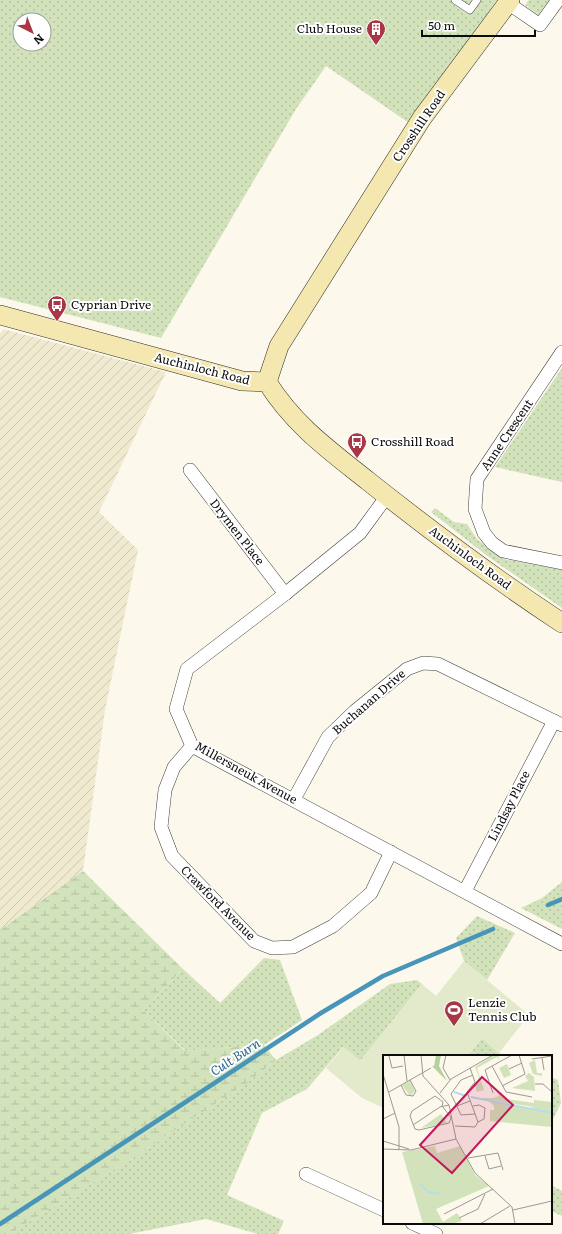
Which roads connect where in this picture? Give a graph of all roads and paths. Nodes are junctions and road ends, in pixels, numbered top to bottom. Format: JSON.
{"nodes":[{"id":1,"x":456,"y":0,"type":"edge"},
{"id":2,"x":477,"y":0,"type":"edge"},
{"id":3,"x":558,"y":0,"type":"edge"},
{"id":4,"x":509,"y":1,"type":"edge"},
{"id":5,"x":0,"y":315,"type":"edge"},
{"id":6,"x":562,"y":352,"type":"edge"},
{"id":7,"x":267,"y":382,"type":"junction"},
{"id":8,"x":190,"y":470,"type":"dead end"},
{"id":9,"x":387,"y":496,"type":"junction"},
{"id":10,"x":562,"y":563,"type":"edge"},
{"id":11,"x":285,"y":594,"type":"junction"},
{"id":12,"x":562,"y":623,"type":"edge"},
{"id":13,"x":558,"y":723,"type":"edge"},
{"id":14,"x":192,"y":746,"type":"junction"},
{"id":15,"x":294,"y":800,"type":"junction"},
{"id":16,"x":391,"y":852,"type":"junction"},
{"id":17,"x":465,"y":891,"type":"junction"},
{"id":18,"x":562,"y":944,"type":"edge"},
{"id":19,"x":306,"y":1174,"type":"dead end"},
{"id":20,"x":383,"y":1210,"type":"edge"},
{"id":21,"x":414,"y":1224,"type":"edge"},
{"id":22,"x":436,"y":1234,"type":"edge"}],
"edges":[{"from":1,"to":2,"type":"lane"},
{"from":3,"to":4,"type":"street"},
{"from":4,"to":7,"type":"main road","name":"Crosshill Road"},
{"from":5,"to":7,"type":"main road","name":"Auchinloch Road"},
{"from":6,"to":10,"type":"street","name":"Anne Crescent"},
{"from":7,"to":9,"type":"main road","name":"Auchinloch Road"},
{"from":8,"to":11,"type":"street","name":"Drymen Place"},
{"from":9,"to":11,"type":"street","name":"Millersneuk Avenue"},
{"from":9,"to":12,"type":"main road","name":"Auchinloch Road"},
{"from":11,"to":14,"type":"street","name":"Millersneuk Avenue"},
{"from":13,"to":15,"type":"street","name":"Buchanan Drive"},
{"from":13,"to":17,"type":"street","name":"Lindsay Place"},
{"from":14,"to":15,"type":"street","name":"Millersneuk Avenue"},
{"from":14,"to":16,"type":"street","name":"Crawford Avenue"},
{"from":15,"to":16,"type":"street","name":"Millersneuk Avenue"},
{"from":16,"to":17,"type":"street","name":"Millersneuk Avenue"},
{"from":17,"to":18,"type":"street","name":"Millersneuk Avenue"},
{"from":19,"to":20,"type":"street"},
{"from":21,"to":22,"type":"street"}]}
